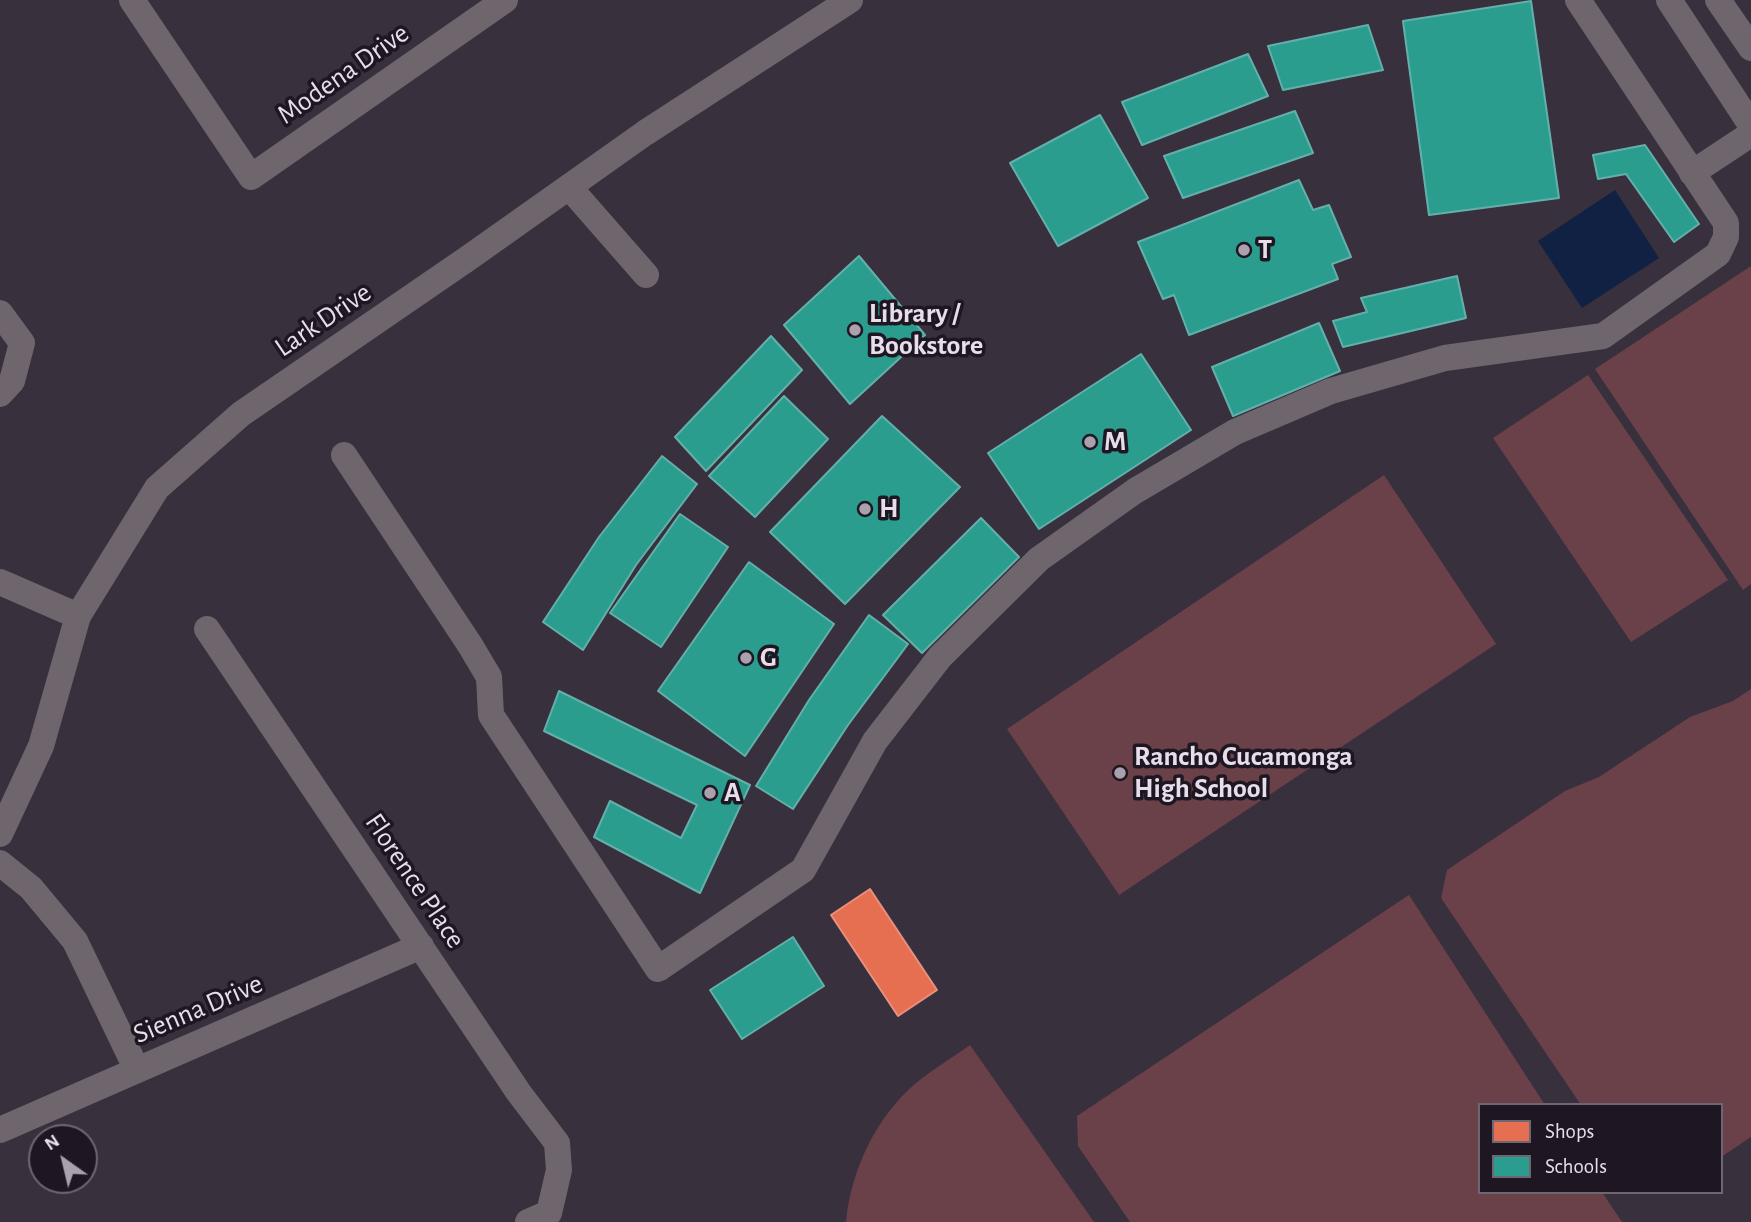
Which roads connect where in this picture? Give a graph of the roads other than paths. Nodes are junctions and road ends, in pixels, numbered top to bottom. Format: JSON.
{"nodes":[{"id":1,"x":132,"y":0,"type":"edge"},
{"id":2,"x":505,"y":0,"type":"edge"},
{"id":3,"x":850,"y":0,"type":"edge"},
{"id":4,"x":1578,"y":0,"type":"edge"},
{"id":5,"x":1669,"y":0,"type":"edge"},
{"id":6,"x":1718,"y":0,"type":"edge"},
{"id":7,"x":1751,"y":48,"type":"edge"},
{"id":8,"x":1751,"y":125,"type":"edge"},
{"id":9,"x":1751,"y":134,"type":"edge"},
{"id":10,"x":1692,"y":173,"type":"junction"},
{"id":11,"x":569,"y":187,"type":"junction"},
{"id":12,"x":646,"y":275,"type":"dead end"},
{"id":13,"x":0,"y":313,"type":"edge"},
{"id":14,"x":0,"y":394,"type":"edge"},
{"id":15,"x":344,"y":456,"type":"dead end"},
{"id":16,"x":0,"y":582,"type":"edge"},
{"id":17,"x":78,"y":616,"type":"junction"},
{"id":18,"x":207,"y":629,"type":"dead end"},
{"id":19,"x":0,"y":834,"type":"edge"},
{"id":20,"x":0,"y":863,"type":"edge"},
{"id":21,"x":421,"y":946,"type":"junction"},
{"id":22,"x":137,"y":1069,"type":"junction"},
{"id":23,"x":0,"y":1130,"type":"edge"},
{"id":24,"x":528,"y":1222,"type":"edge"}],
"edges":[{"from":1,"to":2,"type":"street","name":"Modena Drive"},
{"from":3,"to":11,"type":"street","name":"Lark Drive"},
{"from":4,"to":10,"type":"street"},
{"from":5,"to":8,"type":"street"},
{"from":6,"to":7,"type":"street"},
{"from":9,"to":10,"type":"street"},
{"from":10,"to":15,"type":"street"},
{"from":11,"to":12,"type":"street"},
{"from":11,"to":17,"type":"street","name":"Lark Drive"},
{"from":13,"to":14,"type":"street"},
{"from":16,"to":17,"type":"street"},
{"from":17,"to":19,"type":"street","name":"Lark Drive"},
{"from":18,"to":21,"type":"street","name":"Florence Place"},
{"from":20,"to":22,"type":"street"},
{"from":21,"to":22,"type":"street","name":"Sienna Drive"},
{"from":21,"to":24,"type":"street","name":"Florence Place"},
{"from":22,"to":23,"type":"street","name":"Sienna Drive"}]}
